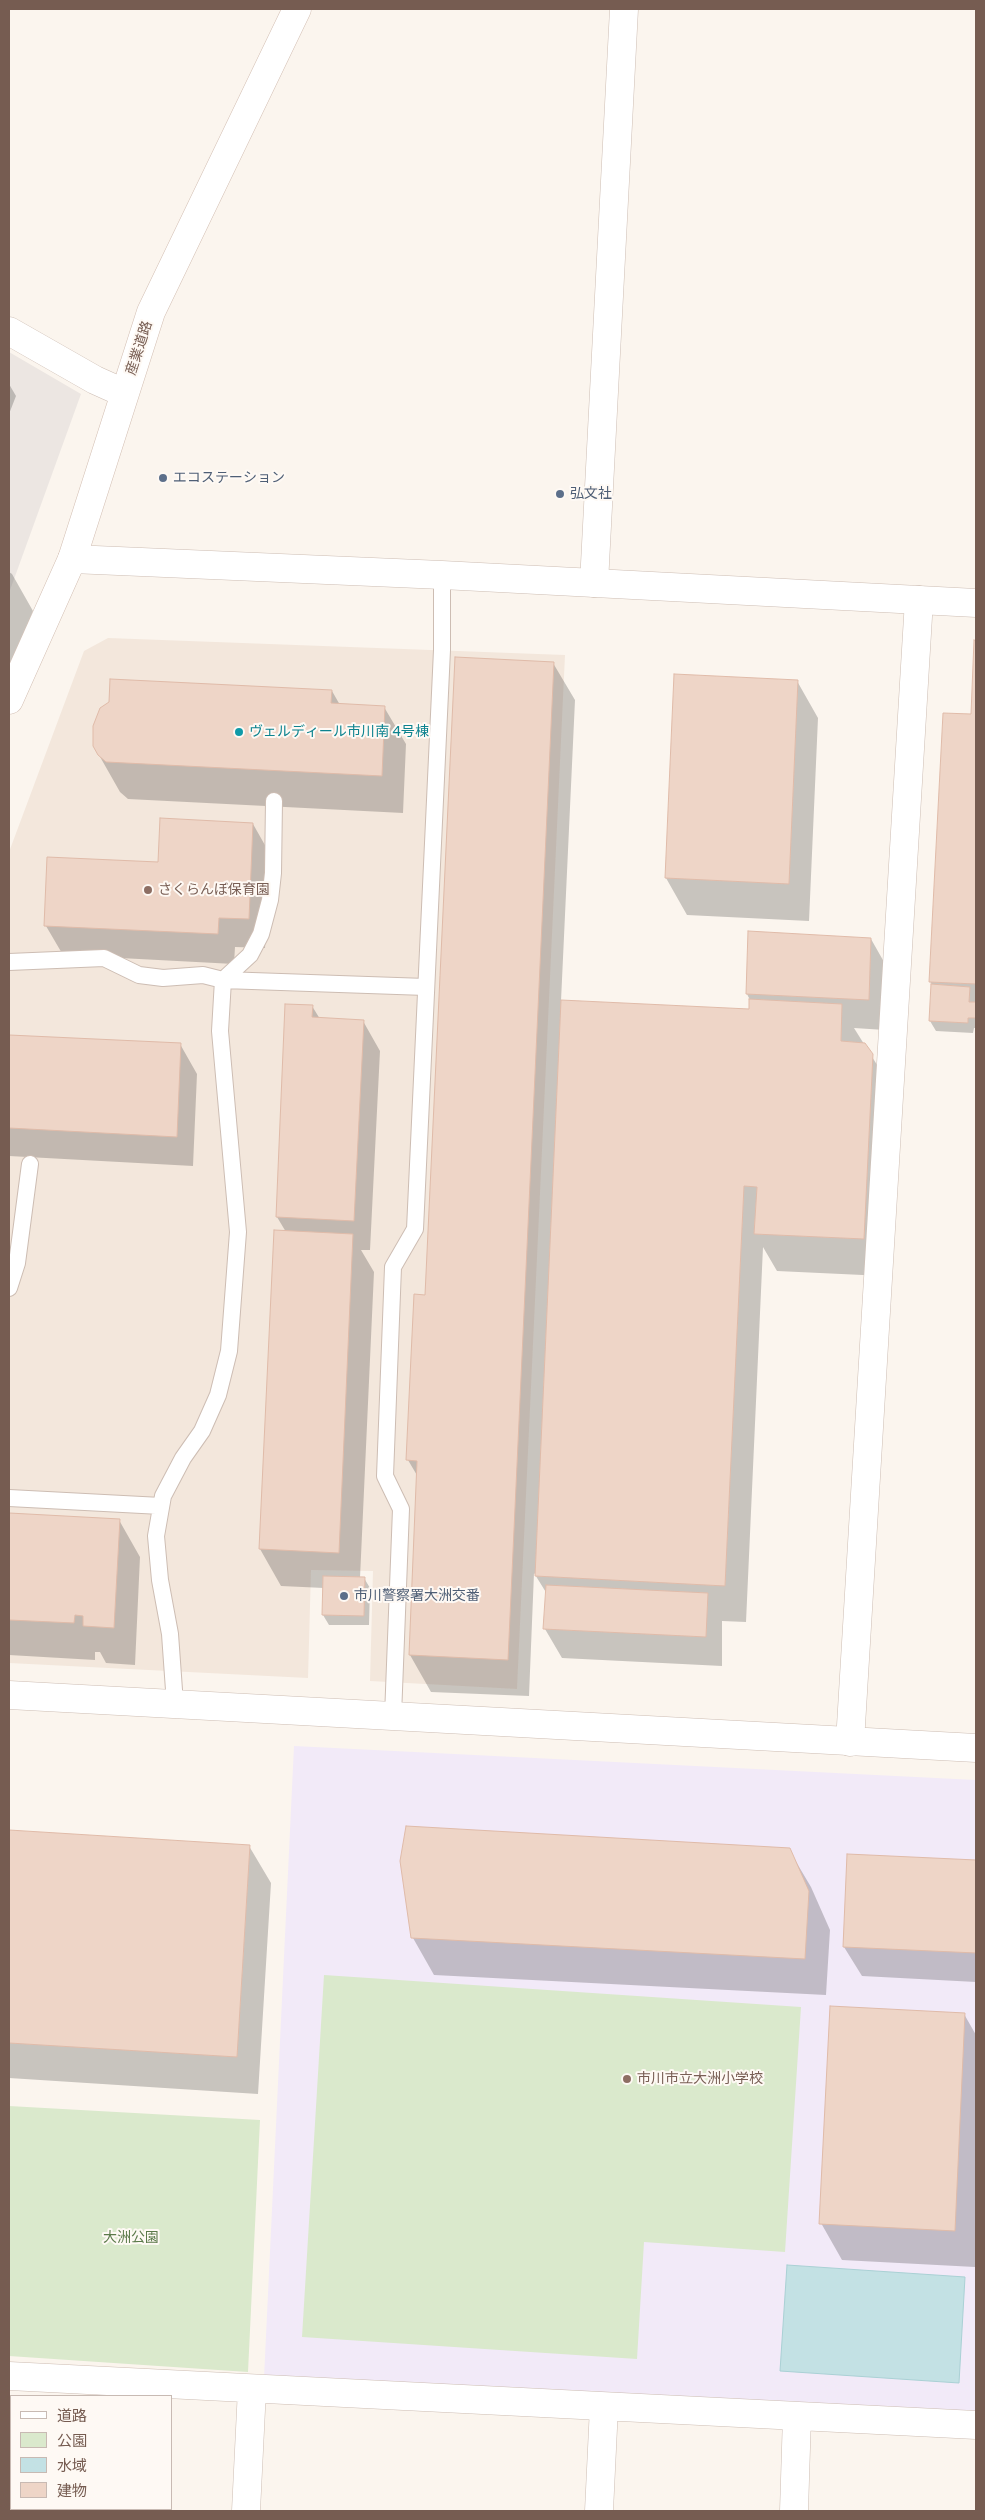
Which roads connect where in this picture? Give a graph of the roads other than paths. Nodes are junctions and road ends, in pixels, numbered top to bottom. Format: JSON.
{"nodes":[{"id":1,"x":297,"y":9,"type":"edge"},
{"id":2,"x":624,"y":9,"type":"edge"},
{"id":3,"x":9,"y":332,"type":"edge"},
{"id":4,"x":124,"y":393,"type":"junction"},
{"id":5,"x":72,"y":559,"type":"junction"},
{"id":6,"x":442,"y":575,"type":"junction"},
{"id":7,"x":594,"y":584,"type":"junction"},
{"id":8,"x":919,"y":600,"type":"junction"},
{"id":9,"x":976,"y":603,"type":"edge"},
{"id":10,"x":9,"y":700,"type":"edge"},
{"id":11,"x":274,"y":801,"type":"dead end"},
{"id":12,"x":9,"y":962,"type":"edge"},
{"id":13,"x":223,"y":980,"type":"junction"},
{"id":14,"x":426,"y":988,"type":"junction"},
{"id":15,"x":30,"y":1164,"type":"dead end"},
{"id":16,"x":13,"y":1262,"type":"edge"},
{"id":17,"x":9,"y":1288,"type":"edge"},
{"id":18,"x":9,"y":1498,"type":"edge"},
{"id":19,"x":161,"y":1506,"type":"junction"},
{"id":20,"x":9,"y":1696,"type":"edge"},
{"id":21,"x":175,"y":1704,"type":"junction"},
{"id":22,"x":393,"y":1716,"type":"junction"},
{"id":23,"x":850,"y":1742,"type":"junction"},
{"id":24,"x":976,"y":1748,"type":"edge"},
{"id":25,"x":9,"y":2376,"type":"edge"},
{"id":26,"x":252,"y":2389,"type":"junction"},
{"id":27,"x":604,"y":2407,"type":"junction"},
{"id":28,"x":797,"y":2416,"type":"junction"},
{"id":29,"x":976,"y":2425,"type":"edge"},
{"id":30,"x":246,"y":2511,"type":"edge"},
{"id":31,"x":599,"y":2511,"type":"edge"},
{"id":32,"x":794,"y":2511,"type":"edge"}],
"edges":[{"from":1,"to":4,"type":"street","name":"産業道路"},
{"from":2,"to":7,"type":"street"},
{"from":3,"to":4,"type":"street"},
{"from":4,"to":5,"type":"street","name":"産業道路"},
{"from":5,"to":6,"type":"street"},
{"from":5,"to":10,"type":"street","name":"産業道路"},
{"from":6,"to":7,"type":"street"},
{"from":6,"to":14,"type":"lane"},
{"from":7,"to":8,"type":"street"},
{"from":8,"to":9,"type":"street"},
{"from":8,"to":23,"type":"street"},
{"from":11,"to":13,"type":"lane"},
{"from":12,"to":13,"type":"lane"},
{"from":13,"to":14,"type":"lane"},
{"from":13,"to":19,"type":"lane"},
{"from":14,"to":22,"type":"lane"},
{"from":15,"to":16,"type":"lane"},
{"from":16,"to":17,"type":"lane"},
{"from":18,"to":19,"type":"lane"},
{"from":19,"to":21,"type":"lane"},
{"from":20,"to":21,"type":"street"},
{"from":21,"to":22,"type":"street"},
{"from":22,"to":23,"type":"street"},
{"from":23,"to":24,"type":"street"},
{"from":25,"to":26,"type":"street"},
{"from":26,"to":27,"type":"street"},
{"from":26,"to":30,"type":"street"},
{"from":27,"to":28,"type":"street"},
{"from":27,"to":31,"type":"street"},
{"from":28,"to":29,"type":"street"},
{"from":28,"to":32,"type":"street"}]}
